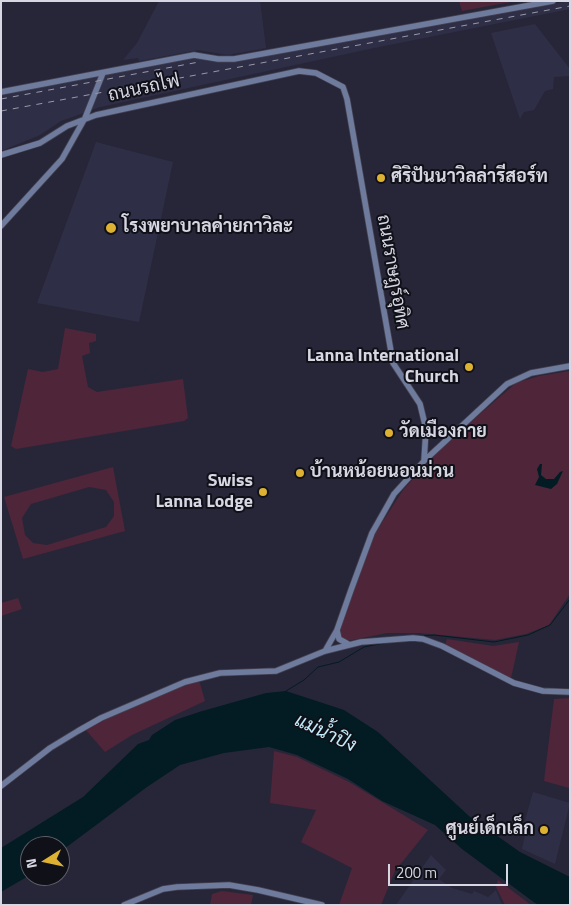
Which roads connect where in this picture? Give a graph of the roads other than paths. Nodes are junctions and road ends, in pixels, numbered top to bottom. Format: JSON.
{"nodes":[{"id":1,"x":553,"y":1,"type":"edge"},
{"id":2,"x":299,"y":71,"type":"joint"},
{"id":3,"x":103,"y":73,"type":"junction"},
{"id":4,"x":1,"y":92,"type":"edge"},
{"id":5,"x":85,"y":118,"type":"junction"},
{"id":6,"x":1,"y":155,"type":"edge"},
{"id":7,"x":1,"y":226,"type":"edge"},
{"id":8,"x":570,"y":366,"type":"edge"},
{"id":9,"x":424,"y":460,"type":"junction"},
{"id":10,"x":337,"y":630,"type":"junction"},
{"id":11,"x":348,"y":644,"type":"junction"},
{"id":12,"x":325,"y":651,"type":"junction"},
{"id":13,"x":570,"y":692,"type":"edge"},
{"id":14,"x":1,"y":786,"type":"edge"},
{"id":15,"x":124,"y":905,"type":"edge"},
{"id":16,"x":322,"y":905,"type":"edge"}],
"edges":[{"from":1,"to":3,"type":"street"},
{"from":2,"to":5,"type":"street","name":"ถนนรถไฟ"},
{"from":2,"to":9,"type":"street","name":"ถนนราษฎร์อุทิศ"},
{"from":3,"to":4,"type":"street"},
{"from":3,"to":5,"type":"street"},
{"from":5,"to":6,"type":"street","name":"ถนนรถไฟ"},
{"from":5,"to":7,"type":"street"},
{"from":8,"to":9,"type":"street"},
{"from":9,"to":10,"type":"street"},
{"from":10,"to":11,"type":"street"},
{"from":10,"to":12,"type":"street"},
{"from":11,"to":12,"type":"street"},
{"from":11,"to":13,"type":"street"},
{"from":12,"to":14,"type":"street"},
{"from":15,"to":16,"type":"street"}]}
